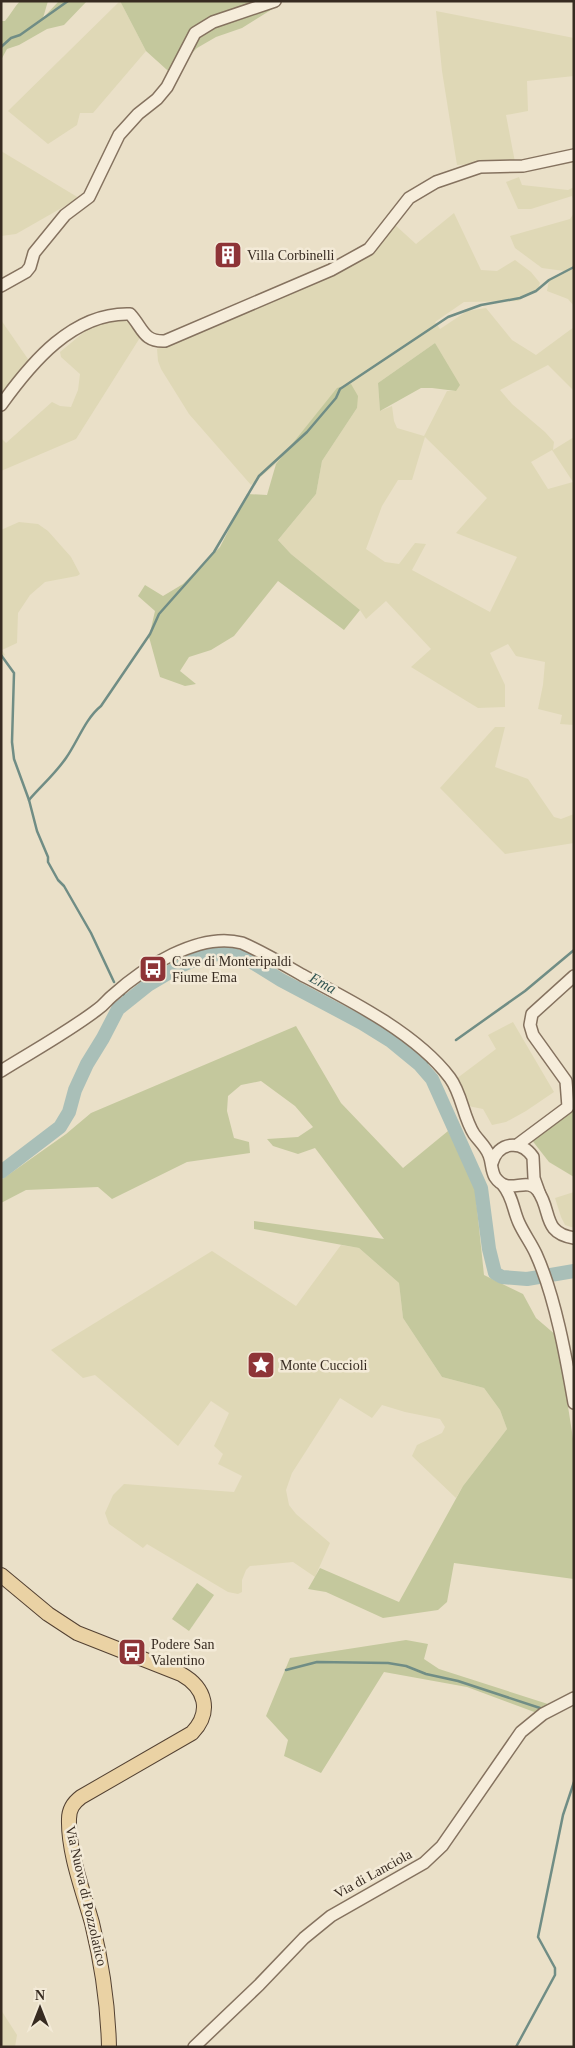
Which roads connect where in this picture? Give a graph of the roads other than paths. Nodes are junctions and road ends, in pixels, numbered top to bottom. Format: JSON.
{"nodes":[{"id":1,"x":275,"y":1,"type":"edge"},
{"id":2,"x":574,"y":155,"type":"edge"},
{"id":3,"x":1,"y":286,"type":"edge"},
{"id":4,"x":1,"y":405,"type":"edge"},
{"id":5,"x":574,"y":976,"type":"edge"},
{"id":6,"x":1,"y":1071,"type":"edge"},
{"id":7,"x":531,"y":1136,"type":"junction"},
{"id":8,"x":483,"y":1144,"type":"junction"},
{"id":9,"x":517,"y":1145,"type":"junction"},
{"id":10,"x":528,"y":1150,"type":"junction"},
{"id":11,"x":498,"y":1151,"type":"junction"},
{"id":12,"x":492,"y":1163,"type":"junction"},
{"id":13,"x":534,"y":1169,"type":"junction"},
{"id":14,"x":503,"y":1185,"type":"junction"},
{"id":15,"x":523,"y":1185,"type":"junction"},
{"id":16,"x":542,"y":1198,"type":"junction"},
{"id":17,"x":513,"y":1204,"type":"junction"},
{"id":18,"x":574,"y":1238,"type":"edge"},
{"id":19,"x":574,"y":1403,"type":"edge"},
{"id":20,"x":1,"y":1575,"type":"edge"},
{"id":21,"x":574,"y":1698,"type":"edge"},
{"id":22,"x":108,"y":2047,"type":"edge"},
{"id":23,"x":194,"y":2047,"type":"edge"}],
"edges":[{"from":1,"to":3,"type":"street"},
{"from":2,"to":4,"type":"street"},
{"from":5,"to":7,"type":"street"},
{"from":6,"to":8,"type":"street"},
{"from":7,"to":9,"type":"street"},
{"from":7,"to":10,"type":"street"},
{"from":8,"to":11,"type":"street"},
{"from":8,"to":12,"type":"street"},
{"from":9,"to":10,"type":"street"},
{"from":9,"to":11,"type":"street"},
{"from":10,"to":13,"type":"street"},
{"from":11,"to":12,"type":"street"},
{"from":12,"to":14,"type":"street"},
{"from":13,"to":15,"type":"street"},
{"from":13,"to":16,"type":"street"},
{"from":14,"to":15,"type":"street"},
{"from":14,"to":17,"type":"street"},
{"from":15,"to":16,"type":"street"},
{"from":15,"to":17,"type":"street"},
{"from":16,"to":18,"type":"street"},
{"from":17,"to":19,"type":"street"},
{"from":20,"to":22,"type":"main road","name":"Via Nuova di Pozzolatico"},
{"from":21,"to":23,"type":"street","name":"Via di Lanciola"}]}
